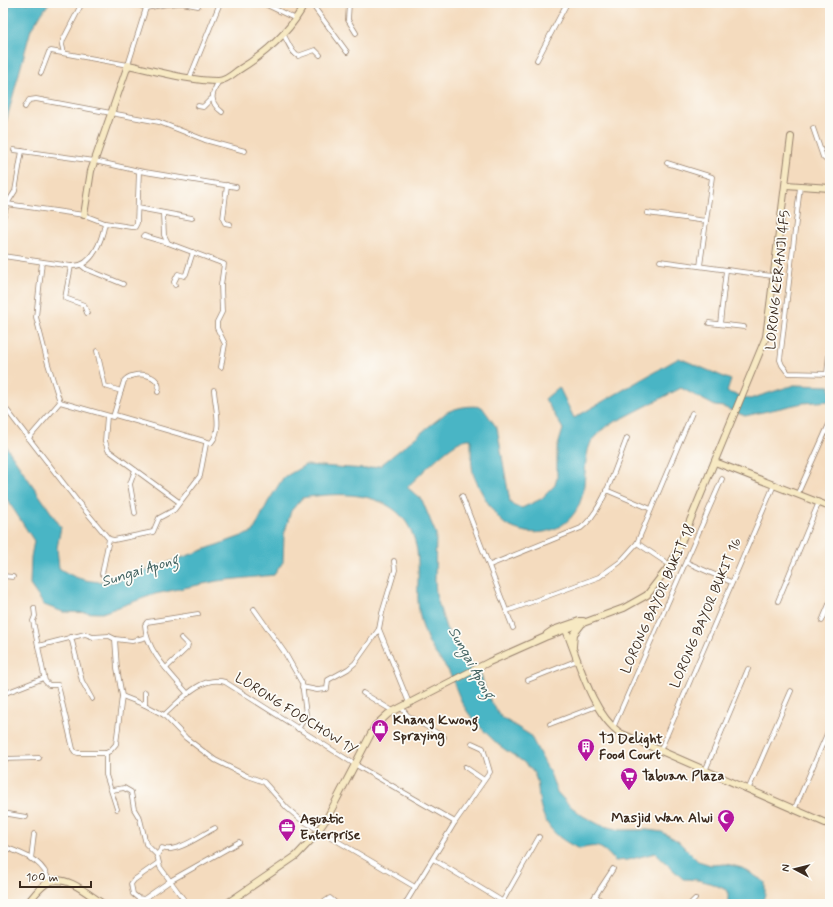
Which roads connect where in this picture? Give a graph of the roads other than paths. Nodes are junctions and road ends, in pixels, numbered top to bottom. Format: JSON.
{"nodes":[{"id":1,"x":82,"y":3,"type":"edge"},
{"id":2,"x":134,"y":3,"type":"edge"},
{"id":3,"x":220,"y":3,"type":"edge"},
{"id":4,"x":267,"y":3,"type":"edge"},
{"id":5,"x":305,"y":3,"type":"edge"},
{"id":6,"x":311,"y":3,"type":"edge"},
{"id":7,"x":349,"y":3,"type":"edge"},
{"id":8,"x":567,"y":3,"type":"edge"},
{"id":9,"x":198,"y":6,"type":"dead end"},
{"id":10,"x":146,"y":8,"type":"junction"},
{"id":11,"x":296,"y":19,"type":"junction"},
{"id":12,"x":356,"y":33,"type":"dead end"},
{"id":13,"x":283,"y":34,"type":"junction"},
{"id":14,"x":347,"y":52,"type":"dead end"},
{"id":15,"x":64,"y":53,"type":"junction"},
{"id":16,"x":320,"y":55,"type":"dead end"},
{"id":17,"x":537,"y":60,"type":"dead end"},
{"id":18,"x":128,"y":65,"type":"junction"},
{"id":19,"x":41,"y":72,"type":"dead end"},
{"id":20,"x":190,"y":77,"type":"junction"},
{"id":21,"x":219,"y":81,"type":"junction"},
{"id":22,"x":211,"y":99,"type":"junction"},
{"id":23,"x":198,"y":106,"type":"dead end"},
{"id":24,"x":25,"y":107,"type":"dead end"},
{"id":25,"x":222,"y":112,"type":"dead end"},
{"id":26,"x":111,"y":113,"type":"junction"},
{"id":27,"x":813,"y":128,"type":"dead end"},
{"id":28,"x":792,"y":137,"type":"dead end"},
{"id":29,"x":14,"y":150,"type":"dead end"},
{"id":30,"x":22,"y":151,"type":"junction"},
{"id":31,"x":245,"y":151,"type":"dead end"},
{"id":32,"x":830,"y":160,"type":"edge"},
{"id":33,"x":95,"y":161,"type":"junction"},
{"id":34,"x":667,"y":163,"type":"dead end"},
{"id":35,"x":139,"y":171,"type":"junction"},
{"id":36,"x":227,"y":185,"type":"junction"},
{"id":37,"x":786,"y":185,"type":"junction"},
{"id":38,"x":236,"y":187,"type":"dead end"},
{"id":39,"x":800,"y":187,"type":"junction"},
{"id":40,"x":830,"y":188,"type":"edge"},
{"id":41,"x":7,"y":204,"type":"junction"},
{"id":42,"x":138,"y":208,"type":"junction"},
{"id":43,"x":647,"y":213,"type":"dead end"},
{"id":44,"x":163,"y":214,"type":"junction"},
{"id":45,"x":84,"y":215,"type":"junction"},
{"id":46,"x":3,"y":218,"type":"edge"},
{"id":47,"x":192,"y":218,"type":"dead end"},
{"id":48,"x":706,"y":221,"type":"junction"},
{"id":49,"x":105,"y":223,"type":"junction"},
{"id":50,"x":230,"y":224,"type":"dead end"},
{"id":51,"x":144,"y":236,"type":"dead end"},
{"id":52,"x":168,"y":243,"type":"junction"},
{"id":53,"x":193,"y":252,"type":"junction"},
{"id":54,"x":3,"y":256,"type":"edge"},
{"id":55,"x":660,"y":261,"type":"dead end"},
{"id":56,"x":42,"y":262,"type":"junction"},
{"id":57,"x":81,"y":265,"type":"junction"},
{"id":58,"x":71,"y":266,"type":"junction"},
{"id":59,"x":700,"y":266,"type":"junction"},
{"id":60,"x":726,"y":270,"type":"junction"},
{"id":61,"x":772,"y":276,"type":"junction"},
{"id":62,"x":123,"y":284,"type":"dead end"},
{"id":63,"x":175,"y":285,"type":"dead end"},
{"id":64,"x":87,"y":313,"type":"dead end"},
{"id":65,"x":709,"y":323,"type":"dead end"},
{"id":66,"x":720,"y":324,"type":"junction"},
{"id":67,"x":744,"y":327,"type":"dead end"},
{"id":68,"x":830,"y":343,"type":"edge"},
{"id":69,"x":97,"y":351,"type":"dead end"},
{"id":70,"x":221,"y":367,"type":"dead end"},
{"id":71,"x":829,"y":374,"type":"edge"},
{"id":72,"x":214,"y":390,"type":"dead end"},
{"id":73,"x":121,"y":391,"type":"junction"},
{"id":74,"x":158,"y":392,"type":"dead end"},
{"id":75,"x":60,"y":402,"type":"junction"},
{"id":76,"x":3,"y":405,"type":"edge"},
{"id":77,"x":692,"y":413,"type":"dead end"},
{"id":78,"x":115,"y":415,"type":"junction"},
{"id":79,"x":107,"y":416,"type":"junction"},
{"id":80,"x":830,"y":422,"type":"edge"},
{"id":81,"x":627,"y":438,"type":"dead end"},
{"id":82,"x":28,"y":439,"type":"junction"},
{"id":83,"x":206,"y":444,"type":"junction"},
{"id":84,"x":716,"y":462,"type":"junction"},
{"id":85,"x":135,"y":470,"type":"junction"},
{"id":86,"x":722,"y":479,"type":"dead end"},
{"id":87,"x":774,"y":484,"type":"junction"},
{"id":88,"x":606,"y":490,"type":"junction"},
{"id":89,"x":798,"y":494,"type":"junction"},
{"id":90,"x":462,"y":496,"type":"dead end"},
{"id":91,"x":179,"y":502,"type":"junction"},
{"id":92,"x":819,"y":502,"type":"junction"},
{"id":93,"x":830,"y":507,"type":"edge"},
{"id":94,"x":651,"y":509,"type":"junction"},
{"id":95,"x":135,"y":513,"type":"dead end"},
{"id":96,"x":109,"y":539,"type":"junction"},
{"id":97,"x":637,"y":543,"type":"junction"},
{"id":98,"x":394,"y":561,"type":"dead end"},
{"id":99,"x":686,"y":562,"type":"junction"},
{"id":100,"x":490,"y":565,"type":"junction"},
{"id":101,"x":670,"y":565,"type":"junction"},
{"id":102,"x":102,"y":574,"type":"dead end"},
{"id":103,"x":3,"y":576,"type":"edge"},
{"id":104,"x":13,"y":577,"type":"dead end"},
{"id":105,"x":731,"y":582,"type":"junction"},
{"id":106,"x":778,"y":601,"type":"dead end"},
{"id":107,"x":830,"y":602,"type":"edge"},
{"id":108,"x":34,"y":608,"type":"dead end"},
{"id":109,"x":254,"y":609,"type":"dead end"},
{"id":110,"x":507,"y":611,"type":"junction"},
{"id":111,"x":198,"y":614,"type":"dead end"},
{"id":112,"x":822,"y":621,"type":"dead end"},
{"id":113,"x":584,"y":623,"type":"junction"},
{"id":114,"x":513,"y":628,"type":"dead end"},
{"id":115,"x":379,"y":629,"type":"junction"},
{"id":116,"x":566,"y":630,"type":"junction"},
{"id":117,"x":547,"y":636,"type":"junction"},
{"id":118,"x":72,"y":637,"type":"junction"},
{"id":119,"x":147,"y":637,"type":"junction"},
{"id":120,"x":181,"y":638,"type":"dead end"},
{"id":121,"x":114,"y":639,"type":"junction"},
{"id":122,"x":38,"y":646,"type":"junction"},
{"id":123,"x":573,"y":647,"type":"junction"},
{"id":124,"x":578,"y":660,"type":"junction"},
{"id":125,"x":166,"y":668,"type":"junction"},
{"id":126,"x":748,"y":669,"type":"dead end"},
{"id":127,"x":44,"y":678,"type":"junction"},
{"id":128,"x":528,"y":680,"type":"dead end"},
{"id":129,"x":302,"y":687,"type":"junction"},
{"id":130,"x":791,"y":691,"type":"dead end"},
{"id":131,"x":145,"y":692,"type":"dead end"},
{"id":132,"x":363,"y":693,"type":"dead end"},
{"id":133,"x":3,"y":694,"type":"edge"},
{"id":134,"x":188,"y":694,"type":"junction"},
{"id":135,"x":122,"y":696,"type":"junction"},
{"id":136,"x":92,"y":700,"type":"dead end"},
{"id":137,"x":409,"y":703,"type":"junction"},
{"id":138,"x":145,"y":705,"type":"junction"},
{"id":139,"x":597,"y":706,"type":"junction"},
{"id":140,"x":401,"y":707,"type":"junction"},
{"id":141,"x":392,"y":711,"type":"junction"},
{"id":142,"x":164,"y":715,"type":"junction"},
{"id":143,"x":550,"y":724,"type":"dead end"},
{"id":144,"x":830,"y":726,"type":"edge"},
{"id":145,"x":613,"y":728,"type":"junction"},
{"id":146,"x":298,"y":729,"type":"junction"},
{"id":147,"x":444,"y":737,"type":"dead end"},
{"id":148,"x":472,"y":743,"type":"dead end"},
{"id":149,"x":660,"y":751,"type":"junction"},
{"id":150,"x":106,"y":753,"type":"junction"},
{"id":151,"x":38,"y":758,"type":"dead end"},
{"id":152,"x":3,"y":760,"type":"edge"},
{"id":153,"x":356,"y":765,"type":"junction"},
{"id":154,"x":465,"y":767,"type":"dead end"},
{"id":155,"x":705,"y":771,"type":"junction"},
{"id":156,"x":484,"y":780,"type":"junction"},
{"id":157,"x":112,"y":790,"type":"junction"},
{"id":158,"x":748,"y":790,"type":"junction"},
{"id":159,"x":117,"y":809,"type":"dead end"},
{"id":160,"x":794,"y":810,"type":"junction"},
{"id":161,"x":3,"y":813,"type":"edge"},
{"id":162,"x":26,"y":816,"type":"dead end"},
{"id":163,"x":455,"y":822,"type":"junction"},
{"id":164,"x":830,"y":825,"type":"edge"},
{"id":165,"x":215,"y":828,"type":"dead end"},
{"id":166,"x":319,"y":830,"type":"junction"},
{"id":167,"x":34,"y":834,"type":"dead end"},
{"id":168,"x":539,"y":837,"type":"dead end"},
{"id":169,"x":239,"y":842,"type":"dead end"},
{"id":170,"x":3,"y":846,"type":"edge"},
{"id":171,"x":157,"y":855,"type":"junction"},
{"id":172,"x":31,"y":859,"type":"junction"},
{"id":173,"x":433,"y":859,"type":"junction"},
{"id":174,"x":158,"y":863,"type":"junction"},
{"id":175,"x":613,"y":869,"type":"dead end"},
{"id":176,"x":170,"y":881,"type":"junction"},
{"id":177,"x":49,"y":882,"type":"junction"},
{"id":178,"x":415,"y":887,"type":"junction"},
{"id":179,"x":595,"y":896,"type":"junction"},
{"id":180,"x":696,"y":899,"type":"dead end"},
{"id":181,"x":502,"y":902,"type":"edge"},
{"id":182,"x":26,"y":904,"type":"edge"},
{"id":183,"x":103,"y":904,"type":"edge"},
{"id":184,"x":187,"y":904,"type":"edge"},
{"id":185,"x":226,"y":904,"type":"edge"},
{"id":186,"x":321,"y":904,"type":"edge"},
{"id":187,"x":338,"y":904,"type":"edge"},
{"id":188,"x":405,"y":904,"type":"edge"},
{"id":189,"x":590,"y":904,"type":"edge"},
{"id":190,"x":606,"y":904,"type":"edge"},
{"id":191,"x":690,"y":904,"type":"edge"}],
"edges":[{"from":1,"to":15,"type":"street"},
{"from":2,"to":10,"type":"street"},
{"from":3,"to":20,"type":"street"},
{"from":4,"to":11,"type":"street"},
{"from":5,"to":11,"type":"street"},
{"from":6,"to":14,"type":"street"},
{"from":7,"to":12,"type":"street"},
{"from":8,"to":17,"type":"street"},
{"from":9,"to":10,"type":"street"},
{"from":10,"to":18,"type":"street"},
{"from":11,"to":13,"type":"street"},
{"from":13,"to":16,"type":"street"},
{"from":13,"to":21,"type":"street"},
{"from":15,"to":18,"type":"street"},
{"from":15,"to":19,"type":"street"},
{"from":18,"to":20,"type":"street"},
{"from":18,"to":26,"type":"street"},
{"from":20,"to":21,"type":"street"},
{"from":21,"to":22,"type":"street"},
{"from":22,"to":23,"type":"street"},
{"from":22,"to":25,"type":"street"},
{"from":24,"to":26,"type":"street"},
{"from":26,"to":31,"type":"street"},
{"from":26,"to":33,"type":"street"},
{"from":27,"to":32,"type":"street"},
{"from":28,"to":37,"type":"street"},
{"from":29,"to":30,"type":"street"},
{"from":30,"to":33,"type":"street"},
{"from":30,"to":41,"type":"street"},
{"from":33,"to":35,"type":"street"},
{"from":33,"to":45,"type":"street"},
{"from":34,"to":48,"type":"street"},
{"from":35,"to":36,"type":"street"},
{"from":35,"to":42,"type":"street"},
{"from":36,"to":38,"type":"street"},
{"from":36,"to":50,"type":"street"},
{"from":37,"to":39,"type":"street"},
{"from":37,"to":61,"type":"street"},
{"from":39,"to":40,"type":"street"},
{"from":39,"to":71,"type":"street","name":"LORONG KERANJI 4F5"},
{"from":41,"to":45,"type":"street"},
{"from":41,"to":46,"type":"street"},
{"from":42,"to":44,"type":"street"},
{"from":42,"to":49,"type":"street"},
{"from":43,"to":48,"type":"street"},
{"from":44,"to":47,"type":"street"},
{"from":44,"to":52,"type":"street"},
{"from":45,"to":49,"type":"street"},
{"from":48,"to":59,"type":"street"},
{"from":49,"to":57,"type":"street"},
{"from":51,"to":52,"type":"street"},
{"from":52,"to":53,"type":"street"},
{"from":53,"to":63,"type":"street"},
{"from":53,"to":70,"type":"street"},
{"from":54,"to":56,"type":"street"},
{"from":55,"to":59,"type":"street"},
{"from":56,"to":58,"type":"street"},
{"from":56,"to":75,"type":"street"},
{"from":57,"to":58,"type":"street"},
{"from":57,"to":62,"type":"street"},
{"from":58,"to":64,"type":"street"},
{"from":59,"to":60,"type":"street"},
{"from":60,"to":61,"type":"street"},
{"from":60,"to":66,"type":"street"},
{"from":61,"to":84,"type":"street"},
{"from":65,"to":66,"type":"street"},
{"from":66,"to":67,"type":"street"},
{"from":68,"to":71,"type":"street"},
{"from":69,"to":73,"type":"street"},
{"from":72,"to":83,"type":"street"},
{"from":73,"to":74,"type":"street"},
{"from":73,"to":78,"type":"street"},
{"from":75,"to":79,"type":"street"},
{"from":75,"to":82,"type":"street"},
{"from":76,"to":82,"type":"street"},
{"from":77,"to":94,"type":"street"},
{"from":78,"to":79,"type":"street"},
{"from":78,"to":83,"type":"street"},
{"from":79,"to":85,"type":"street"},
{"from":80,"to":89,"type":"street"},
{"from":81,"to":88,"type":"street"},
{"from":82,"to":96,"type":"street"},
{"from":83,"to":91,"type":"street"},
{"from":84,"to":87,"type":"street"},
{"from":84,"to":101,"type":"street"},
{"from":85,"to":91,"type":"street"},
{"from":85,"to":95,"type":"street"},
{"from":86,"to":99,"type":"street","name":"LORONG BAYOR BUKIT 18"},
{"from":87,"to":89,"type":"street"},
{"from":87,"to":105,"type":"street","name":"LORONG BAYOR BUKIT 16"},
{"from":88,"to":94,"type":"street"},
{"from":88,"to":100,"type":"street"},
{"from":89,"to":92,"type":"street"},
{"from":90,"to":100,"type":"street"},
{"from":91,"to":96,"type":"street"},
{"from":92,"to":93,"type":"street"},
{"from":92,"to":106,"type":"street"},
{"from":94,"to":97,"type":"street"},
{"from":96,"to":102,"type":"street"},
{"from":97,"to":101,"type":"street"},
{"from":97,"to":110,"type":"street"},
{"from":98,"to":115,"type":"street"},
{"from":99,"to":105,"type":"street"},
{"from":99,"to":145,"type":"street","name":"LORONG BAYOR BUKIT 18"},
{"from":100,"to":110,"type":"street"},
{"from":101,"to":113,"type":"street"},
{"from":103,"to":104,"type":"street"},
{"from":105,"to":149,"type":"street","name":"LORONG BAYOR BUKIT 16"},
{"from":107,"to":112,"type":"street"},
{"from":108,"to":122,"type":"street"},
{"from":109,"to":129,"type":"street"},
{"from":110,"to":114,"type":"street"},
{"from":111,"to":119,"type":"street"},
{"from":113,"to":116,"type":"street"},
{"from":113,"to":117,"type":"street"},
{"from":113,"to":123,"type":"street"},
{"from":115,"to":129,"type":"street"},
{"from":115,"to":137,"type":"street"},
{"from":116,"to":117,"type":"street"},
{"from":116,"to":123,"type":"street"},
{"from":117,"to":123,"type":"street"},
{"from":117,"to":137,"type":"street"},
{"from":118,"to":121,"type":"street"},
{"from":118,"to":122,"type":"street"},
{"from":118,"to":136,"type":"street"},
{"from":119,"to":121,"type":"street"},
{"from":119,"to":125,"type":"street"},
{"from":120,"to":125,"type":"street"},
{"from":121,"to":135,"type":"street"},
{"from":122,"to":127,"type":"street"},
{"from":123,"to":124,"type":"street"},
{"from":124,"to":128,"type":"street"},
{"from":124,"to":139,"type":"street"},
{"from":125,"to":134,"type":"street"},
{"from":126,"to":155,"type":"street"},
{"from":127,"to":133,"type":"street"},
{"from":127,"to":150,"type":"street"},
{"from":129,"to":146,"type":"street"},
{"from":130,"to":158,"type":"street"},
{"from":131,"to":138,"type":"street"},
{"from":132,"to":141,"type":"street"},
{"from":134,"to":142,"type":"street","name":"LORONG FOOCHOW 1Y"},
{"from":134,"to":146,"type":"street","name":"LORONG FOOCHOW 1Y"},
{"from":135,"to":138,"type":"street"},
{"from":135,"to":150,"type":"street"},
{"from":137,"to":140,"type":"street"},
{"from":138,"to":142,"type":"street"},
{"from":139,"to":143,"type":"street"},
{"from":139,"to":145,"type":"street"},
{"from":140,"to":141,"type":"street"},
{"from":140,"to":147,"type":"street"},
{"from":141,"to":153,"type":"street"},
{"from":142,"to":166,"type":"street"},
{"from":144,"to":160,"type":"street"},
{"from":145,"to":149,"type":"street"},
{"from":146,"to":153,"type":"street","name":"LORONG FOOCHOW 1Y"},
{"from":148,"to":156,"type":"street"},
{"from":149,"to":155,"type":"street"},
{"from":150,"to":157,"type":"street"},
{"from":151,"to":152,"type":"street"},
{"from":153,"to":163,"type":"street","name":"LORONG FOOCHOW 1Y"},
{"from":153,"to":166,"type":"street"},
{"from":154,"to":156,"type":"street"},
{"from":155,"to":158,"type":"street"},
{"from":156,"to":163,"type":"street"},
{"from":157,"to":159,"type":"street"},
{"from":157,"to":171,"type":"street"},
{"from":158,"to":160,"type":"street"},
{"from":160,"to":164,"type":"street"},
{"from":161,"to":162,"type":"street"},
{"from":163,"to":173,"type":"street"},
{"from":165,"to":171,"type":"street"},
{"from":166,"to":178,"type":"street"},
{"from":166,"to":185,"type":"street"},
{"from":167,"to":172,"type":"street"},
{"from":168,"to":181,"type":"street"},
{"from":169,"to":176,"type":"street"},
{"from":170,"to":172,"type":"street"},
{"from":171,"to":174,"type":"street"},
{"from":172,"to":177,"type":"street"},
{"from":173,"to":178,"type":"street"},
{"from":173,"to":181,"type":"street"},
{"from":174,"to":176,"type":"street"},
{"from":174,"to":176,"type":"street"},
{"from":175,"to":179,"type":"street"},
{"from":176,"to":184,"type":"street"},
{"from":177,"to":182,"type":"street"},
{"from":177,"to":183,"type":"street"},
{"from":178,"to":188,"type":"street"},
{"from":179,"to":189,"type":"street"},
{"from":179,"to":190,"type":"street"},
{"from":180,"to":191,"type":"street"},
{"from":186,"to":187,"type":"street"}]}
